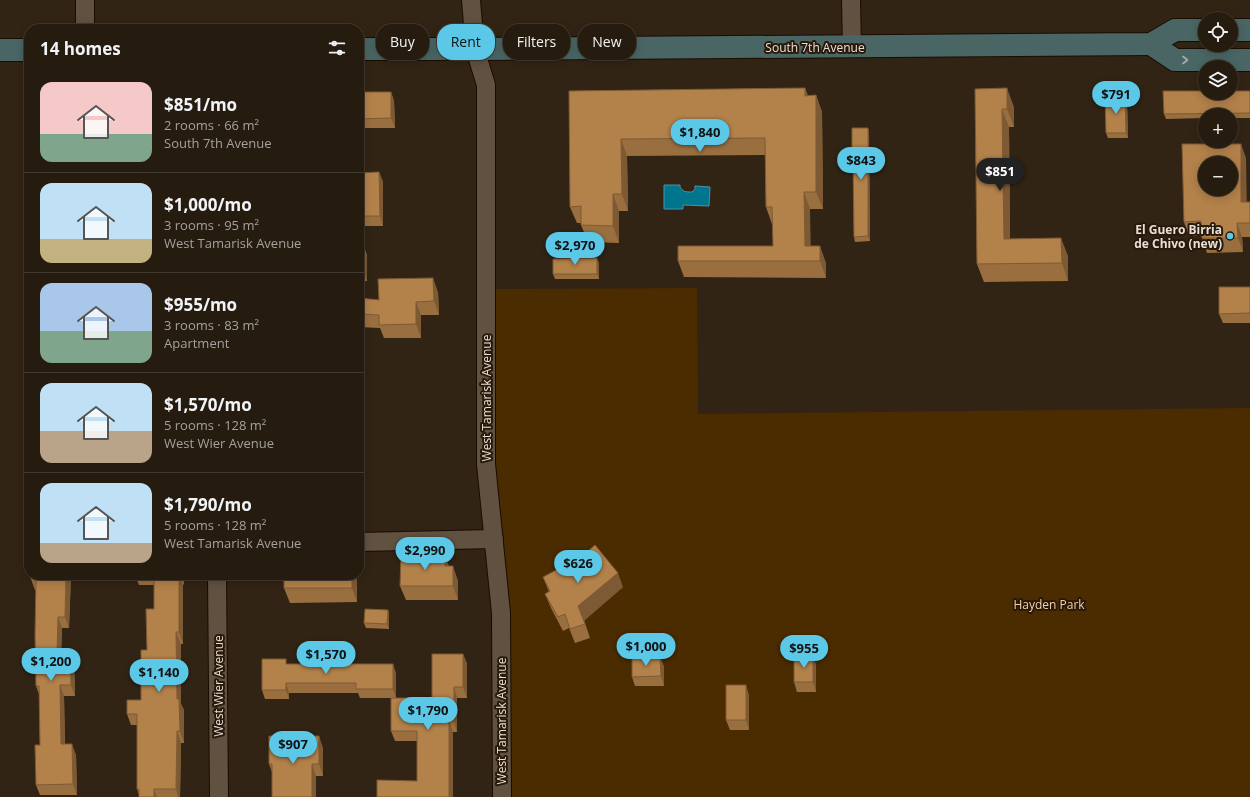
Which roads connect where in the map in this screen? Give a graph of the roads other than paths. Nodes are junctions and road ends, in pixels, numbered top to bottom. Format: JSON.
{"nodes":[{"id":1,"x":86,"y":0,"type":"edge"},
{"id":2,"x":470,"y":0,"type":"edge"},
{"id":3,"x":851,"y":0,"type":"edge"},
{"id":4,"x":85,"y":24,"type":"edge"},
{"id":5,"x":472,"y":24,"type":"edge"},
{"id":6,"x":1198,"y":30,"type":"edge"},
{"id":7,"x":1238,"y":30,"type":"edge"},
{"id":8,"x":1250,"y":30,"type":"edge"},
{"id":9,"x":1151,"y":44,"type":"junction"},
{"id":10,"x":852,"y":47,"type":"junction"},
{"id":11,"x":364,"y":49,"type":"edge"},
{"id":12,"x":437,"y":49,"type":"edge"},
{"id":13,"x":495,"y":49,"type":"edge"},
{"id":14,"x":0,"y":50,"type":"edge"},
{"id":15,"x":24,"y":50,"type":"edge"},
{"id":16,"x":478,"y":60,"type":"edge"},
{"id":17,"x":1250,"y":60,"type":"edge"},
{"id":18,"x":494,"y":539,"type":"junction"},
{"id":19,"x":364,"y":542,"type":"edge"},
{"id":20,"x":217,"y":580,"type":"edge"},
{"id":21,"x":219,"y":797,"type":"edge"},
{"id":22,"x":502,"y":797,"type":"edge"}],
"edges":[{"from":1,"to":4,"type":"street"},
{"from":2,"to":5,"type":"street","name":"West Tamarisk Avenue"},
{"from":3,"to":10,"type":"street"},
{"from":6,"to":9,"type":"main road","name":"South 7th Avenue"},
{"from":7,"to":8,"type":"main road"},
{"from":9,"to":10,"type":"main road","name":"South 7th Avenue"},
{"from":9,"to":17,"type":"main road","one_way":true},
{"from":10,"to":13,"type":"main road","name":"South 7th Avenue"},
{"from":11,"to":12,"type":"main road","name":"South 7th Avenue"},
{"from":14,"to":15,"type":"main road"},
{"from":16,"to":18,"type":"street","name":"West Tamarisk Avenue"},
{"from":18,"to":19,"type":"street"},
{"from":18,"to":22,"type":"street","name":"West Tamarisk Avenue"},
{"from":20,"to":21,"type":"street","name":"West Wier Avenue"}]}
